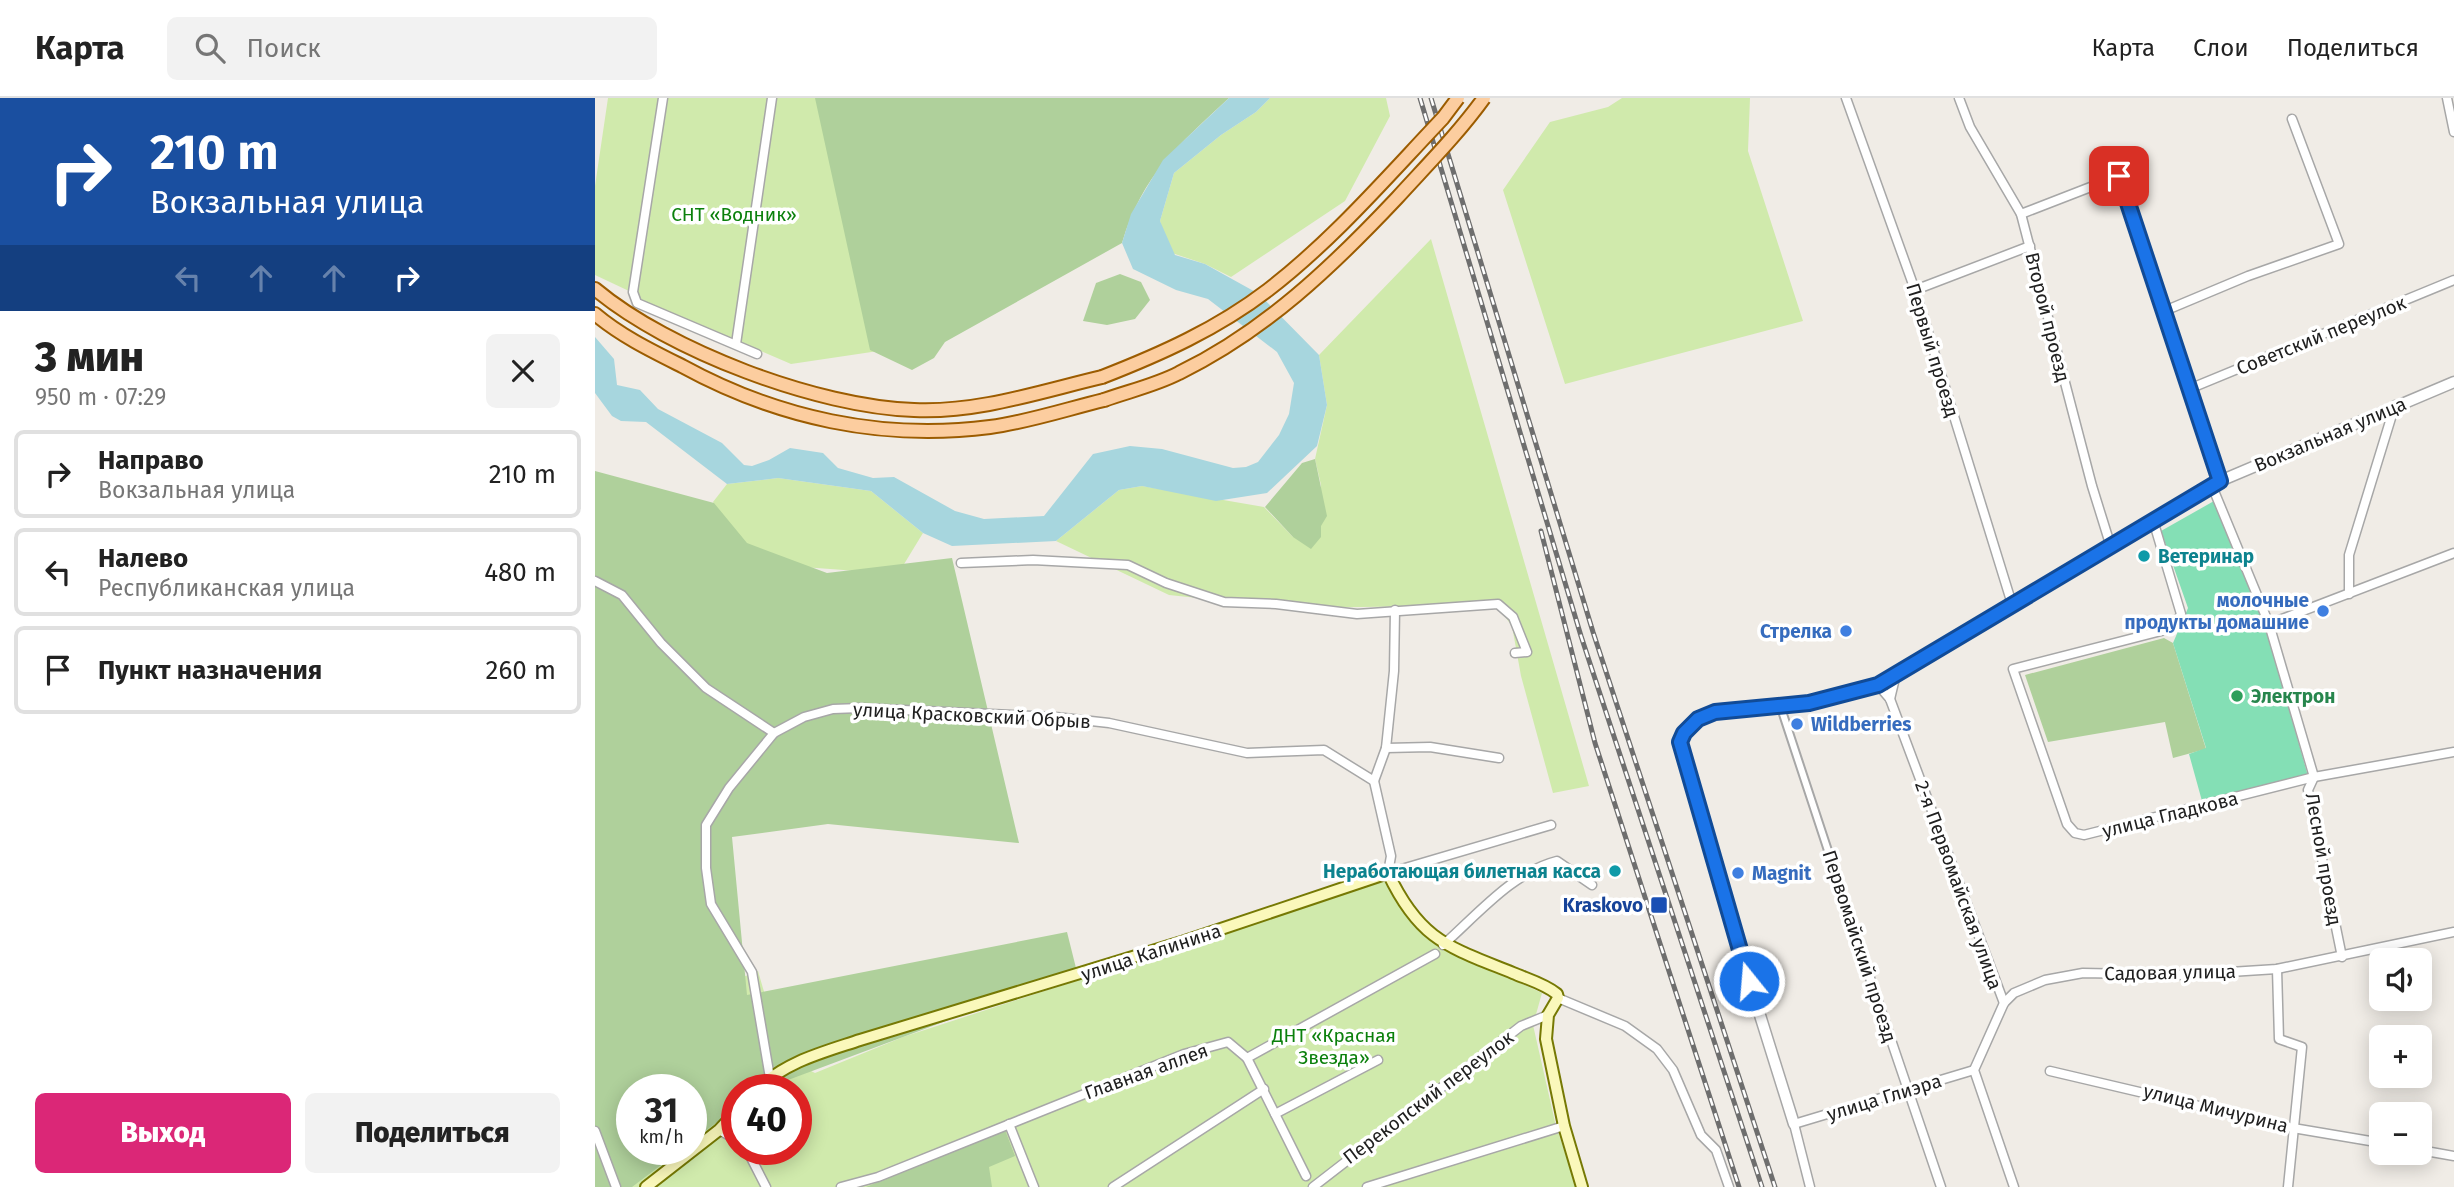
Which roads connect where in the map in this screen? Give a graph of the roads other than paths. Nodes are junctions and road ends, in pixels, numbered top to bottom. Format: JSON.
{"nodes":[{"id":1,"x":663,"y":98,"type":"edge"},
{"id":2,"x":772,"y":98,"type":"edge"},
{"id":3,"x":1458,"y":98,"type":"edge"},
{"id":4,"x":1484,"y":98,"type":"edge"},
{"id":5,"x":1846,"y":98,"type":"edge"},
{"id":6,"x":1959,"y":98,"type":"edge"},
{"id":7,"x":2447,"y":98,"type":"edge"},
{"id":8,"x":2292,"y":119,"type":"dead end"},
{"id":9,"x":2454,"y":132,"type":"edge"},
{"id":10,"x":2021,"y":214,"type":"junction"},
{"id":11,"x":2030,"y":246,"type":"junction"},
{"id":12,"x":2454,"y":280,"type":"edge"},
{"id":13,"x":595,"y":289,"type":"edge"},
{"id":14,"x":1915,"y":290,"type":"junction"},
{"id":15,"x":2162,"y":312,"type":"junction"},
{"id":16,"x":595,"y":314,"type":"edge"},
{"id":17,"x":736,"y":344,"type":"junction"},
{"id":18,"x":757,"y":354,"type":"dead end"},
{"id":19,"x":2454,"y":382,"type":"edge"},
{"id":20,"x":2189,"y":389,"type":"junction"},
{"id":21,"x":2395,"y":405,"type":"junction"},
{"id":22,"x":2216,"y":484,"type":"junction"},
{"id":23,"x":2153,"y":520,"type":"junction"},
{"id":24,"x":2111,"y":547,"type":"junction"},
{"id":25,"x":2454,"y":553,"type":"edge"},
{"id":26,"x":961,"y":564,"type":"dead end"},
{"id":27,"x":595,"y":581,"type":"edge"},
{"id":28,"x":2349,"y":594,"type":"junction"},
{"id":29,"x":2012,"y":604,"type":"junction"},
{"id":30,"x":1395,"y":610,"type":"junction"},
{"id":31,"x":2269,"y":624,"type":"junction"},
{"id":32,"x":1515,"y":653,"type":"dead end"},
{"id":33,"x":1896,"y":674,"type":"junction"},
{"id":34,"x":1878,"y":685,"type":"junction"},
{"id":35,"x":1890,"y":699,"type":"junction"},
{"id":36,"x":1780,"y":704,"type":"junction"},
{"id":37,"x":774,"y":733,"type":"junction"},
{"id":38,"x":1386,"y":748,"type":"junction"},
{"id":39,"x":2454,"y":752,"type":"edge"},
{"id":40,"x":1499,"y":758,"type":"dead end"},
{"id":41,"x":2314,"y":777,"type":"junction"},
{"id":42,"x":1374,"y":781,"type":"junction"},
{"id":43,"x":1551,"y":825,"type":"dead end"},
{"id":44,"x":1388,"y":873,"type":"junction"},
{"id":45,"x":1592,"y":885,"type":"dead end"},
{"id":46,"x":2454,"y":932,"type":"edge"},
{"id":47,"x":1443,"y":944,"type":"junction"},
{"id":48,"x":1435,"y":954,"type":"dead end"},
{"id":49,"x":2342,"y":957,"type":"junction"},
{"id":50,"x":2277,"y":969,"type":"junction"},
{"id":51,"x":1870,"y":978,"type":"joint"},
{"id":52,"x":1558,"y":999,"type":"junction"},
{"id":53,"x":2004,"y":1003,"type":"junction"},
{"id":54,"x":1548,"y":1016,"type":"junction"},
{"id":55,"x":1247,"y":1058,"type":"junction"},
{"id":56,"x":1378,"y":1060,"type":"dead end"},
{"id":57,"x":1974,"y":1070,"type":"junction"},
{"id":58,"x":2050,"y":1071,"type":"dead end"},
{"id":59,"x":769,"y":1074,"type":"edge"},
{"id":60,"x":776,"y":1074,"type":"edge"},
{"id":61,"x":1908,"y":1088,"type":"junction"},
{"id":62,"x":1264,"y":1089,"type":"junction"},
{"id":63,"x":1275,"y":1114,"type":"junction"},
{"id":64,"x":1009,"y":1124,"type":"junction"},
{"id":65,"x":1794,"y":1124,"type":"junction"},
{"id":66,"x":1564,"y":1126,"type":"junction"},
{"id":67,"x":2293,"y":1128,"type":"junction"},
{"id":68,"x":719,"y":1130,"type":"edge"},
{"id":69,"x":595,"y":1131,"type":"edge"},
{"id":70,"x":2369,"y":1141,"type":"edge"},
{"id":71,"x":2432,"y":1152,"type":"edge"},
{"id":72,"x":2454,"y":1156,"type":"edge"},
{"id":73,"x":755,"y":1165,"type":"edge"},
{"id":74,"x":1306,"y":1176,"type":"dead end"},
{"id":75,"x":616,"y":1187,"type":"edge"},
{"id":76,"x":646,"y":1187,"type":"edge"},
{"id":77,"x":767,"y":1187,"type":"edge"},
{"id":78,"x":841,"y":1187,"type":"edge"},
{"id":79,"x":1034,"y":1187,"type":"edge"},
{"id":80,"x":1113,"y":1187,"type":"edge"},
{"id":81,"x":1313,"y":1187,"type":"edge"},
{"id":82,"x":1367,"y":1187,"type":"edge"},
{"id":83,"x":1582,"y":1187,"type":"edge"},
{"id":84,"x":1729,"y":1187,"type":"edge"},
{"id":85,"x":1810,"y":1187,"type":"edge"},
{"id":86,"x":1941,"y":1187,"type":"edge"},
{"id":87,"x":2014,"y":1187,"type":"edge"},
{"id":88,"x":2288,"y":1187,"type":"edge"}],
"edges":[{"from":1,"to":17,"type":"street"},
{"from":2,"to":17,"type":"street"},
{"from":3,"to":13,"type":"main road","bridge":true},
{"from":4,"to":16,"type":"main road","bridge":true},
{"from":5,"to":14,"type":"street","name":"Первый проезд"},
{"from":6,"to":10,"type":"street","name":"Второй проезд"},
{"from":7,"to":9,"type":"street"},
{"from":8,"to":15,"type":"street"},
{"from":10,"to":11,"type":"street","name":"Второй проезд"},
{"from":10,"to":15,"type":"street","name":"Лесной проезд"},
{"from":11,"to":14,"type":"street"},
{"from":11,"to":24,"type":"street","name":"Второй проезд"},
{"from":12,"to":20,"type":"street","name":"Советский переулок"},
{"from":14,"to":29,"type":"street","name":"Первый проезд"},
{"from":15,"to":20,"type":"street","name":"Лесной проезд"},
{"from":17,"to":18,"type":"street"},
{"from":19,"to":21,"type":"street","name":"Вокзальная улица"},
{"from":20,"to":22,"type":"street","name":"Лесной проезд"},
{"from":21,"to":22,"type":"street","name":"Вокзальная улица"},
{"from":21,"to":28,"type":"street"},
{"from":22,"to":23,"type":"street","name":"Вокзальная улица"},
{"from":22,"to":31,"type":"street","name":"Лесной проезд"},
{"from":23,"to":24,"type":"street","name":"Вокзальная улица"},
{"from":23,"to":41,"type":"street","name":"улица Гладкова"},
{"from":24,"to":29,"type":"street","name":"Вокзальная улица"},
{"from":25,"to":28,"type":"street"},
{"from":26,"to":30,"type":"street"},
{"from":27,"to":37,"type":"street"},
{"from":28,"to":31,"type":"street"},
{"from":29,"to":33,"type":"street","name":"Вокзальная улица"},
{"from":30,"to":32,"type":"street"},
{"from":30,"to":38,"type":"street"},
{"from":31,"to":41,"type":"street","name":"Лесной проезд"},
{"from":33,"to":34,"type":"street","name":"Вокзальная улица"},
{"from":33,"to":35,"type":"street"},
{"from":34,"to":35,"type":"street","name":"2-я Первомайская улица"},
{"from":34,"to":36,"type":"street","name":"Вокзальная улица"},
{"from":35,"to":53,"type":"street","name":"2-я Первомайская улица"},
{"from":36,"to":51,"type":"street","name":"Первомайский проезд"},
{"from":36,"to":65,"type":"street","name":"Вокзальная улица"},
{"from":37,"to":42,"type":"street","name":"улица Красковский Обрыв"},
{"from":37,"to":59,"type":"street","name":"улица Красковский Обрыв"},
{"from":38,"to":40,"type":"street"},
{"from":38,"to":42,"type":"street"},
{"from":39,"to":41,"type":"street"},
{"from":41,"to":49,"type":"street","name":"Лесной проезд"},
{"from":42,"to":44,"type":"street"},
{"from":43,"to":44,"type":"street","name":"улица Калинина"},
{"from":44,"to":47,"type":"main road"},
{"from":44,"to":60,"type":"main road","name":"улица Калинина"},
{"from":45,"to":47,"type":"street"},
{"from":46,"to":49,"type":"street","name":"Садовая улица"},
{"from":47,"to":52,"type":"main road"},
{"from":48,"to":55,"type":"street"},
{"from":49,"to":50,"type":"street","name":"Садовая улица"},
{"from":50,"to":53,"type":"street","name":"Садовая улица"},
{"from":50,"to":67,"type":"street"},
{"from":51,"to":61,"type":"street","name":"Первомайский проезд"},
{"from":52,"to":54,"type":"main road"},
{"from":52,"to":84,"type":"street"},
{"from":53,"to":57,"type":"street","name":"2-я Первомайская улица"},
{"from":54,"to":66,"type":"main road"},
{"from":54,"to":81,"type":"street","name":"Перекопский переулок"},
{"from":55,"to":62,"type":"street"},
{"from":55,"to":64,"type":"street","name":"Главная аллея"},
{"from":56,"to":63,"type":"street"},
{"from":57,"to":61,"type":"street","name":"улица Глиэра"},
{"from":57,"to":87,"type":"street"},
{"from":58,"to":67,"type":"street","name":"улица Мичурина"},
{"from":61,"to":65,"type":"street","name":"улица Глиэра"},
{"from":61,"to":86,"type":"street","name":"Первомайский проезд"},
{"from":62,"to":63,"type":"street"},
{"from":62,"to":80,"type":"street"},
{"from":63,"to":74,"type":"street"},
{"from":64,"to":78,"type":"street","name":"Главная аллея"},
{"from":64,"to":79,"type":"street"},
{"from":65,"to":85,"type":"street"},
{"from":66,"to":82,"type":"street"},
{"from":66,"to":83,"type":"main road"},
{"from":67,"to":70,"type":"street","name":"улица Мичурина"},
{"from":67,"to":88,"type":"street"},
{"from":68,"to":76,"type":"main road"},
{"from":69,"to":75,"type":"street"},
{"from":71,"to":72,"type":"street"},
{"from":73,"to":77,"type":"street"}]}
